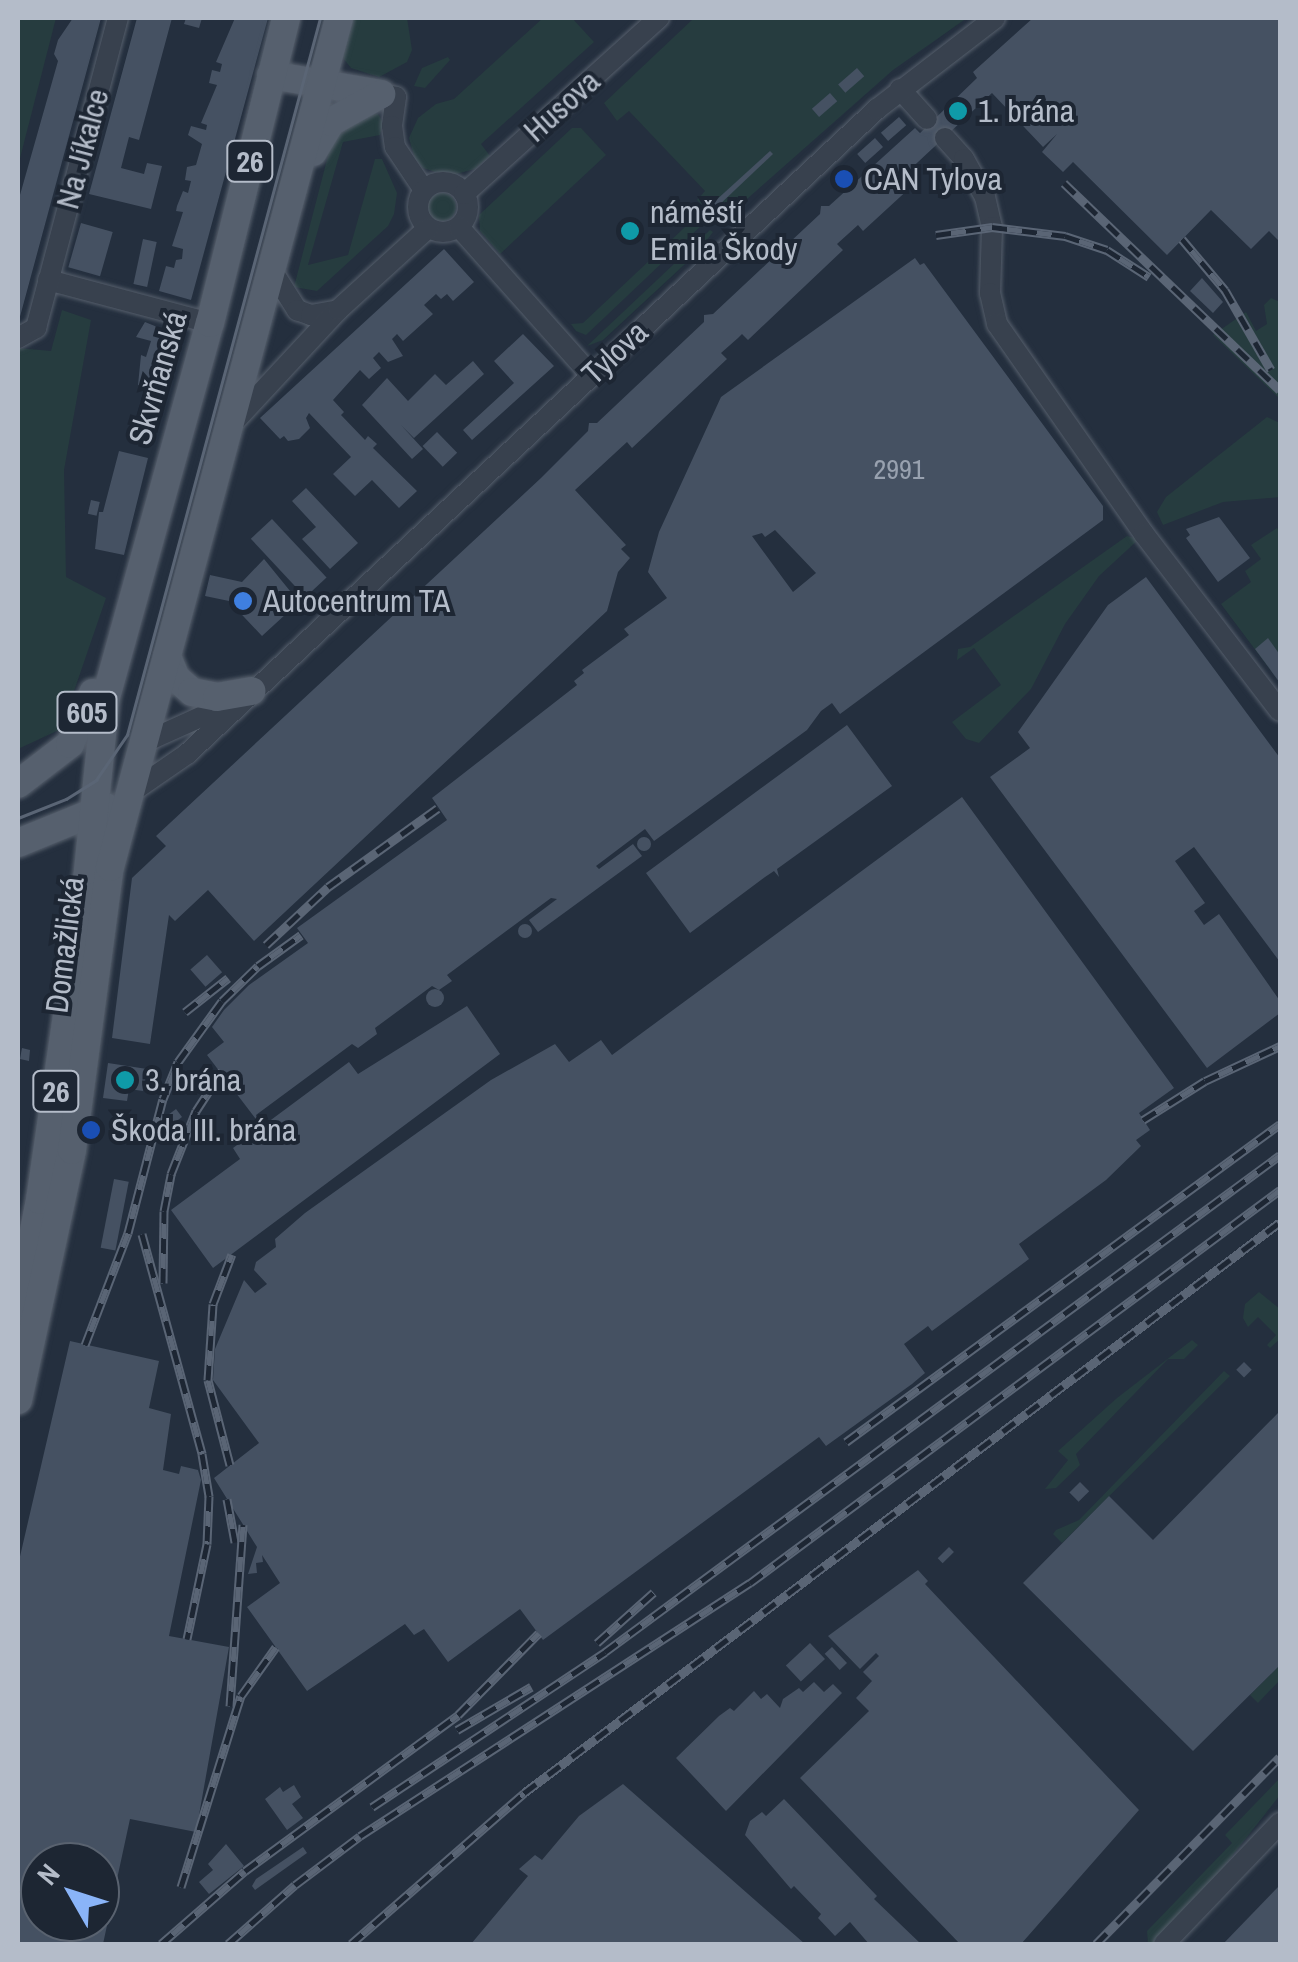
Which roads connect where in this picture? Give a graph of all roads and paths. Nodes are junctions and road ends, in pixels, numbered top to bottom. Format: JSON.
{"nodes":[{"id":1,"x":118,"y":18,"type":"edge"},
{"id":2,"x":286,"y":18,"type":"edge"},
{"id":3,"x":338,"y":18,"type":"edge"},
{"id":4,"x":659,"y":18,"type":"edge"},
{"id":5,"x":995,"y":18,"type":"edge"},
{"id":6,"x":271,"y":75,"type":"junction"},
{"id":7,"x":320,"y":84,"type":"junction"},
{"id":8,"x":900,"y":90,"type":"junction"},
{"id":9,"x":381,"y":94,"type":"junction"},
{"id":10,"x":926,"y":119,"type":"dead end"},
{"id":11,"x":945,"y":138,"type":"dead end"},
{"id":12,"x":424,"y":190,"type":"junction"},
{"id":13,"x":464,"y":194,"type":"junction"},
{"id":14,"x":288,"y":208,"type":"junction"},
{"id":15,"x":459,"y":227,"type":"junction"},
{"id":16,"x":428,"y":228,"type":"junction"},
{"id":17,"x":271,"y":269,"type":"junction"},
{"id":18,"x":48,"y":280,"type":"junction"},
{"id":19,"x":338,"y":310,"type":"junction"},
{"id":20,"x":210,"y":323,"type":"junction"},
{"id":21,"x":18,"y":338,"type":"edge"},
{"id":22,"x":591,"y":375,"type":"junction"},
{"id":23,"x":229,"y":428,"type":"junction"},
{"id":24,"x":127,"y":618,"type":"junction"},
{"id":25,"x":167,"y":656,"type":"junction"},
{"id":26,"x":247,"y":694,"type":"junction"},
{"id":27,"x":1280,"y":711,"type":"edge"},
{"id":28,"x":144,"y":742,"type":"junction"},
{"id":29,"x":98,"y":758,"type":"junction"},
{"id":30,"x":18,"y":786,"type":"edge"},
{"id":31,"x":129,"y":794,"type":"junction"},
{"id":32,"x":94,"y":813,"type":"junction"},
{"id":33,"x":28,"y":838,"type":"edge"},
{"id":34,"x":88,"y":870,"type":"junction"},
{"id":35,"x":18,"y":1311,"type":"edge"},
{"id":36,"x":18,"y":1400,"type":"edge"},
{"id":37,"x":1280,"y":1823,"type":"edge"},
{"id":38,"x":1164,"y":1944,"type":"edge"}],
"edges":[{"from":1,"to":18,"type":"street","name":"Na Jíkalce"},
{"from":2,"to":6,"type":"main road","name":"Skvrňanská","number":"26"},
{"from":3,"to":7,"type":"main road","number":"26"},
{"from":4,"to":13,"type":"street","name":"Husova"},
{"from":5,"to":8,"type":"street","name":"Tylova"},
{"from":6,"to":7,"type":"main road"},
{"from":6,"to":20,"type":"main road","name":"Skvrňanská","number":"26"},
{"from":7,"to":9,"type":"main road"},
{"from":7,"to":14,"type":"main road","number":"26"},
{"from":8,"to":10,"type":"street"},
{"from":8,"to":22,"type":"street","name":"Tylova"},
{"from":9,"to":12,"type":"street"},
{"from":9,"to":14,"type":"main road"},
{"from":11,"to":27,"type":"street"},
{"from":12,"to":13,"type":"street"},
{"from":12,"to":16,"type":"street"},
{"from":13,"to":15,"type":"street"},
{"from":14,"to":17,"type":"main road","number":"26"},
{"from":15,"to":16,"type":"street"},
{"from":15,"to":22,"type":"street"},
{"from":16,"to":19,"type":"street"},
{"from":17,"to":19,"type":"street"},
{"from":17,"to":23,"type":"main road","number":"26"},
{"from":18,"to":20,"type":"street"},
{"from":18,"to":21,"type":"street","name":"Na Jíkalce"},
{"from":19,"to":23,"type":"street"},
{"from":20,"to":24,"type":"main road","name":"Skvrňanská","number":"26"},
{"from":22,"to":26,"type":"street","name":"Tylova"},
{"from":23,"to":25,"type":"main road","number":"26"},
{"from":24,"to":29,"type":"main road","name":"Skvrňanská","number":"26"},
{"from":24,"to":30,"type":"main road","number":"605"},
{"from":25,"to":26,"type":"main road"},
{"from":25,"to":28,"type":"main road","number":"26"},
{"from":26,"to":28,"type":"street","name":"Tylova"},
{"from":26,"to":31,"type":"street","name":"Tylova"},
{"from":28,"to":29,"type":"main road"},
{"from":28,"to":31,"type":"main road","number":"26"},
{"from":29,"to":30,"type":"main road"},
{"from":29,"to":32,"type":"main road","number":"26"},
{"from":31,"to":32,"type":"main road"},
{"from":31,"to":36,"type":"main road","name":"Domažlická","number":"26"},
{"from":32,"to":33,"type":"main road"},
{"from":32,"to":34,"type":"main road","name":"Domažlická","number":"26"},
{"from":33,"to":34,"type":"main road"},
{"from":34,"to":35,"type":"main road","name":"Domažlická","number":"26"},
{"from":37,"to":38,"type":"street"}]}
